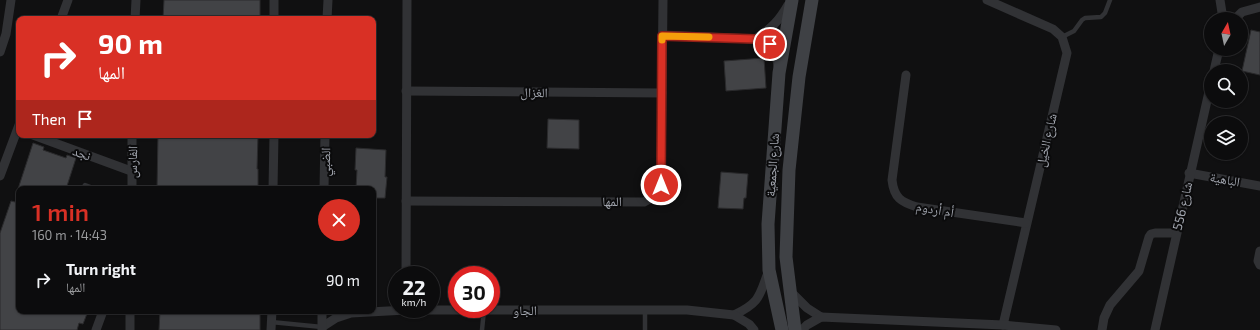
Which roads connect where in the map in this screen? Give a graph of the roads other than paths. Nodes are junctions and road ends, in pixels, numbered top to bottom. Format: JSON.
{"nodes":[{"id":1,"x":11,"y":0,"type":"edge"},
{"id":2,"x":68,"y":0,"type":"edge"},
{"id":3,"x":136,"y":0,"type":"edge"},
{"id":4,"x":274,"y":0,"type":"edge"},
{"id":5,"x":328,"y":0,"type":"edge"},
{"id":6,"x":407,"y":0,"type":"edge"},
{"id":7,"x":663,"y":0,"type":"edge"},
{"id":8,"x":792,"y":0,"type":"edge"},
{"id":9,"x":987,"y":0,"type":"edge"},
{"id":10,"x":1110,"y":0,"type":"edge"},
{"id":11,"x":1220,"y":0,"type":"edge"},
{"id":12,"x":812,"y":1,"type":"edge"},
{"id":13,"x":1260,"y":7,"type":"edge"},
{"id":14,"x":1222,"y":12,"type":"edge"},
{"id":15,"x":1242,"y":12,"type":"edge"},
{"id":16,"x":62,"y":16,"type":"edge"},
{"id":17,"x":135,"y":16,"type":"edge"},
{"id":18,"x":274,"y":16,"type":"edge"},
{"id":19,"x":328,"y":16,"type":"edge"},
{"id":20,"x":3,"y":34,"type":"edge"},
{"id":21,"x":662,"y":36,"type":"junction"},
{"id":22,"x":1062,"y":37,"type":"junction"},
{"id":23,"x":755,"y":39,"type":"junction"},
{"id":24,"x":0,"y":52,"type":"edge"},
{"id":25,"x":779,"y":73,"type":"junction"},
{"id":26,"x":906,"y":75,"type":"dead end"},
{"id":27,"x":406,"y":91,"type":"junction"},
{"id":28,"x":662,"y":93,"type":"junction"},
{"id":29,"x":1205,"y":108,"type":"edge"},
{"id":30,"x":16,"y":133,"type":"edge"},
{"id":31,"x":41,"y":138,"type":"edge"},
{"id":32,"x":132,"y":138,"type":"edge"},
{"id":33,"x":274,"y":138,"type":"edge"},
{"id":34,"x":325,"y":138,"type":"edge"},
{"id":35,"x":131,"y":171,"type":"junction"},
{"id":36,"x":1190,"y":173,"type":"junction"},
{"id":37,"x":0,"y":176,"type":"edge"},
{"id":38,"x":132,"y":186,"type":"edge"},
{"id":39,"x":273,"y":186,"type":"edge"},
{"id":40,"x":324,"y":186,"type":"edge"},
{"id":41,"x":1260,"y":186,"type":"edge"},
{"id":42,"x":406,"y":201,"type":"junction"},
{"id":43,"x":1026,"y":223,"type":"junction"},
{"id":44,"x":1176,"y":233,"type":"junction"},
{"id":45,"x":1260,"y":251,"type":"edge"},
{"id":46,"x":1260,"y":265,"type":"edge"},
{"id":47,"x":406,"y":266,"type":"edge"},
{"id":48,"x":769,"y":270,"type":"junction"},
{"id":49,"x":789,"y":290,"type":"junction"},
{"id":50,"x":500,"y":310,"type":"edge"},
{"id":51,"x":645,"y":310,"type":"junction"},
{"id":52,"x":388,"y":311,"type":"edge"},
{"id":53,"x":376,"y":312,"type":"edge"},
{"id":54,"x":102,"y":314,"type":"edge"},
{"id":55,"x":130,"y":314,"type":"edge"},
{"id":56,"x":272,"y":314,"type":"edge"},
{"id":57,"x":322,"y":314,"type":"edge"},
{"id":58,"x":348,"y":314,"type":"edge"},
{"id":59,"x":734,"y":315,"type":"junction"},
{"id":60,"x":483,"y":318,"type":"edge"},
{"id":61,"x":821,"y":318,"type":"junction"},
{"id":62,"x":1003,"y":325,"type":"junction"},
{"id":63,"x":272,"y":326,"type":"edge"},
{"id":64,"x":322,"y":329,"type":"edge"},
{"id":65,"x":96,"y":330,"type":"edge"},
{"id":66,"x":130,"y":330,"type":"edge"},
{"id":67,"x":482,"y":330,"type":"edge"},
{"id":68,"x":645,"y":330,"type":"edge"},
{"id":69,"x":754,"y":330,"type":"edge"},
{"id":70,"x":782,"y":330,"type":"edge"},
{"id":71,"x":795,"y":330,"type":"edge"},
{"id":72,"x":802,"y":330,"type":"edge"},
{"id":73,"x":1056,"y":330,"type":"edge"},
{"id":74,"x":1102,"y":330,"type":"edge"},
{"id":75,"x":1154,"y":330,"type":"edge"}],
"edges":[{"from":1,"to":20,"type":"street"},
{"from":2,"to":16,"type":"street"},
{"from":3,"to":17,"type":"street"},
{"from":4,"to":18,"type":"street"},
{"from":5,"to":19,"type":"street"},
{"from":6,"to":27,"type":"street"},
{"from":7,"to":21,"type":"street","name":"المها"},
{"from":8,"to":23,"type":"street"},
{"from":8,"to":25,"type":"main road","name":"شارع الجمعية"},
{"from":9,"to":22,"type":"street"},
{"from":10,"to":22,"type":"lane"},
{"from":11,"to":14,"type":"street"},
{"from":12,"to":49,"type":"main road","name":"شارع الجمعية"},
{"from":13,"to":15,"type":"street"},
{"from":20,"to":24,"type":"street"},
{"from":21,"to":23,"type":"street"},
{"from":21,"to":28,"type":"street","name":"المها"},
{"from":22,"to":43,"type":"street","name":"شارع الخيل"},
{"from":23,"to":25,"type":"street"},
{"from":25,"to":48,"type":"main road","name":"شارع الجمعية"},
{"from":26,"to":43,"type":"street","name":"أم أردوم"},
{"from":27,"to":28,"type":"street","name":"الغزال"},
{"from":27,"to":42,"type":"street"},
{"from":28,"to":42,"type":"street","name":"المها"},
{"from":29,"to":36,"type":"street","name":"شارع 556"},
{"from":30,"to":37,"type":"street"},
{"from":31,"to":35,"type":"street","name":"نجد"},
{"from":32,"to":35,"type":"street","name":"الفارس"},
{"from":33,"to":39,"type":"street"},
{"from":34,"to":40,"type":"street","name":"الضبي"},
{"from":35,"to":38,"type":"street","name":"الفارس"},
{"from":36,"to":41,"type":"street","name":"الباهية"},
{"from":36,"to":44,"type":"street","name":"شارع 556"},
{"from":42,"to":47,"type":"street"},
{"from":43,"to":62,"type":"street","name":"شارع الخيل"},
{"from":44,"to":74,"type":"street"},
{"from":44,"to":75,"type":"street","name":"شارع 556"},
{"from":45,"to":46,"type":"street"},
{"from":48,"to":59,"type":"street"},
{"from":48,"to":70,"type":"main road","name":"شارع الجمعية"},
{"from":49,"to":61,"type":"street"},
{"from":49,"to":71,"type":"main road","name":"شارع الجمعية"},
{"from":50,"to":51,"type":"street","name":"الجاو"},
{"from":51,"to":59,"type":"street","name":"الجاو"},
{"from":51,"to":68,"type":"lane"},
{"from":52,"to":53,"type":"street","name":"الجاو"},
{"from":54,"to":65,"type":"street"},
{"from":55,"to":66,"type":"street"},
{"from":56,"to":63,"type":"street"},
{"from":57,"to":64,"type":"street"},
{"from":58,"to":64,"type":"street","name":"الجاو"},
{"from":59,"to":69,"type":"street","name":"الجاو"},
{"from":60,"to":67,"type":"lane"},
{"from":61,"to":62,"type":"street"},
{"from":61,"to":72,"type":"street"},
{"from":62,"to":73,"type":"street"},
{"from":63,"to":64,"type":"lane"}]}
